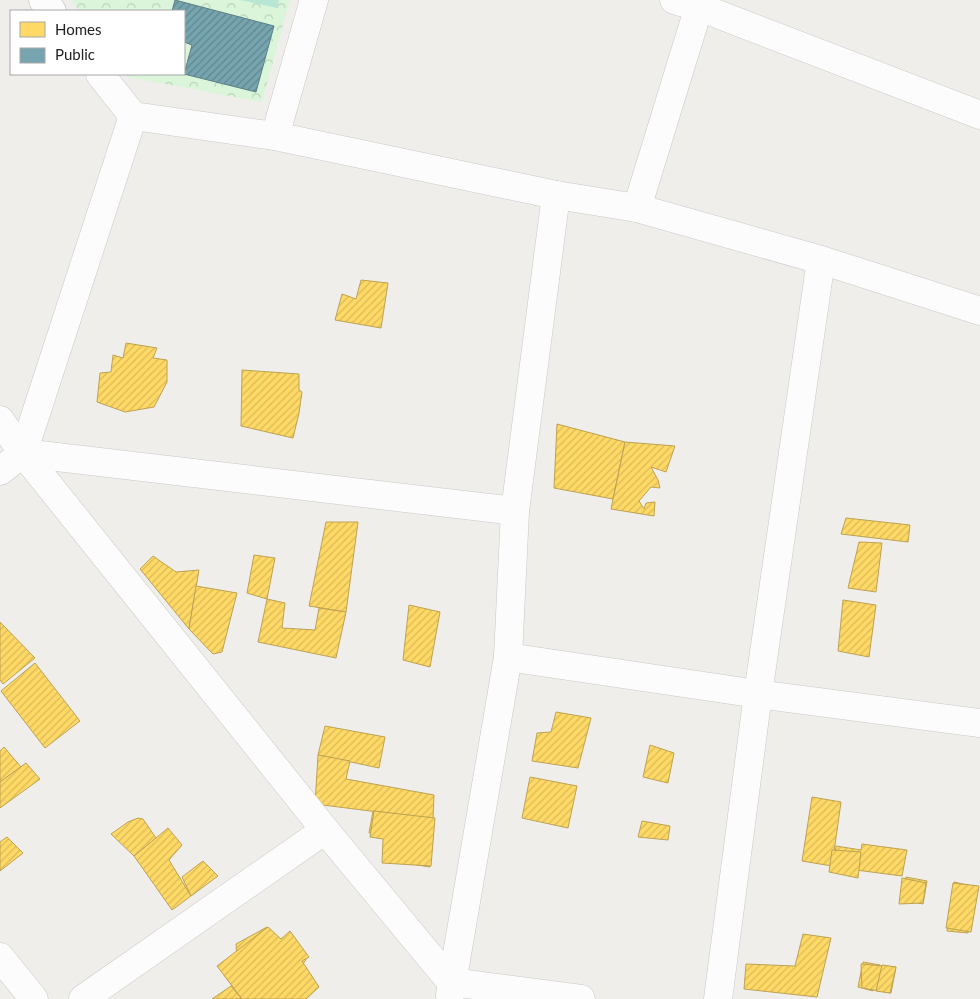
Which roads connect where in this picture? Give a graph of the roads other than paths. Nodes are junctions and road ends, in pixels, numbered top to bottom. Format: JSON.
{"nodes":[{"id":1,"x":43,"y":0,"type":"edge"},
{"id":2,"x":314,"y":0,"type":"edge"},
{"id":3,"x":691,"y":2,"type":"edge"},
{"id":4,"x":51,"y":10,"type":"edge"},
{"id":5,"x":101,"y":75,"type":"edge"},
{"id":6,"x":980,"y":115,"type":"edge"},
{"id":7,"x":133,"y":116,"type":"junction"},
{"id":8,"x":274,"y":136,"type":"junction"},
{"id":9,"x":556,"y":194,"type":"junction"},
{"id":10,"x":637,"y":208,"type":"junction"},
{"id":11,"x":821,"y":260,"type":"junction"},
{"id":12,"x":980,"y":310,"type":"edge"},
{"id":13,"x":0,"y":420,"type":"edge"},
{"id":14,"x":23,"y":453,"type":"junction"},
{"id":15,"x":0,"y":471,"type":"edge"},
{"id":16,"x":515,"y":511,"type":"junction"},
{"id":17,"x":508,"y":657,"type":"junction"},
{"id":18,"x":758,"y":694,"type":"junction"},
{"id":19,"x":980,"y":723,"type":"edge"},
{"id":20,"x":326,"y":830,"type":"junction"},
{"id":21,"x":0,"y":957,"type":"edge"},
{"id":22,"x":450,"y":991,"type":"edge"},
{"id":23,"x":34,"y":999,"type":"edge"},
{"id":24,"x":83,"y":999,"type":"edge"},
{"id":25,"x":581,"y":999,"type":"edge"},
{"id":26,"x":718,"y":999,"type":"edge"}],
"edges":[{"from":1,"to":4,"type":"street"},
{"from":2,"to":8,"type":"street"},
{"from":3,"to":6,"type":"street"},
{"from":3,"to":10,"type":"street"},
{"from":5,"to":7,"type":"street"},
{"from":7,"to":8,"type":"street"},
{"from":7,"to":14,"type":"street"},
{"from":8,"to":9,"type":"street"},
{"from":9,"to":10,"type":"street"},
{"from":9,"to":16,"type":"street"},
{"from":10,"to":11,"type":"street"},
{"from":11,"to":12,"type":"street"},
{"from":11,"to":18,"type":"street"},
{"from":13,"to":14,"type":"street"},
{"from":14,"to":15,"type":"street"},
{"from":14,"to":16,"type":"street"},
{"from":14,"to":20,"type":"street"},
{"from":16,"to":17,"type":"street"},
{"from":17,"to":18,"type":"street"},
{"from":17,"to":22,"type":"street"},
{"from":18,"to":19,"type":"street"},
{"from":18,"to":26,"type":"street"},
{"from":20,"to":22,"type":"street"},
{"from":20,"to":24,"type":"street"},
{"from":21,"to":23,"type":"street"},
{"from":22,"to":25,"type":"street"}]}
